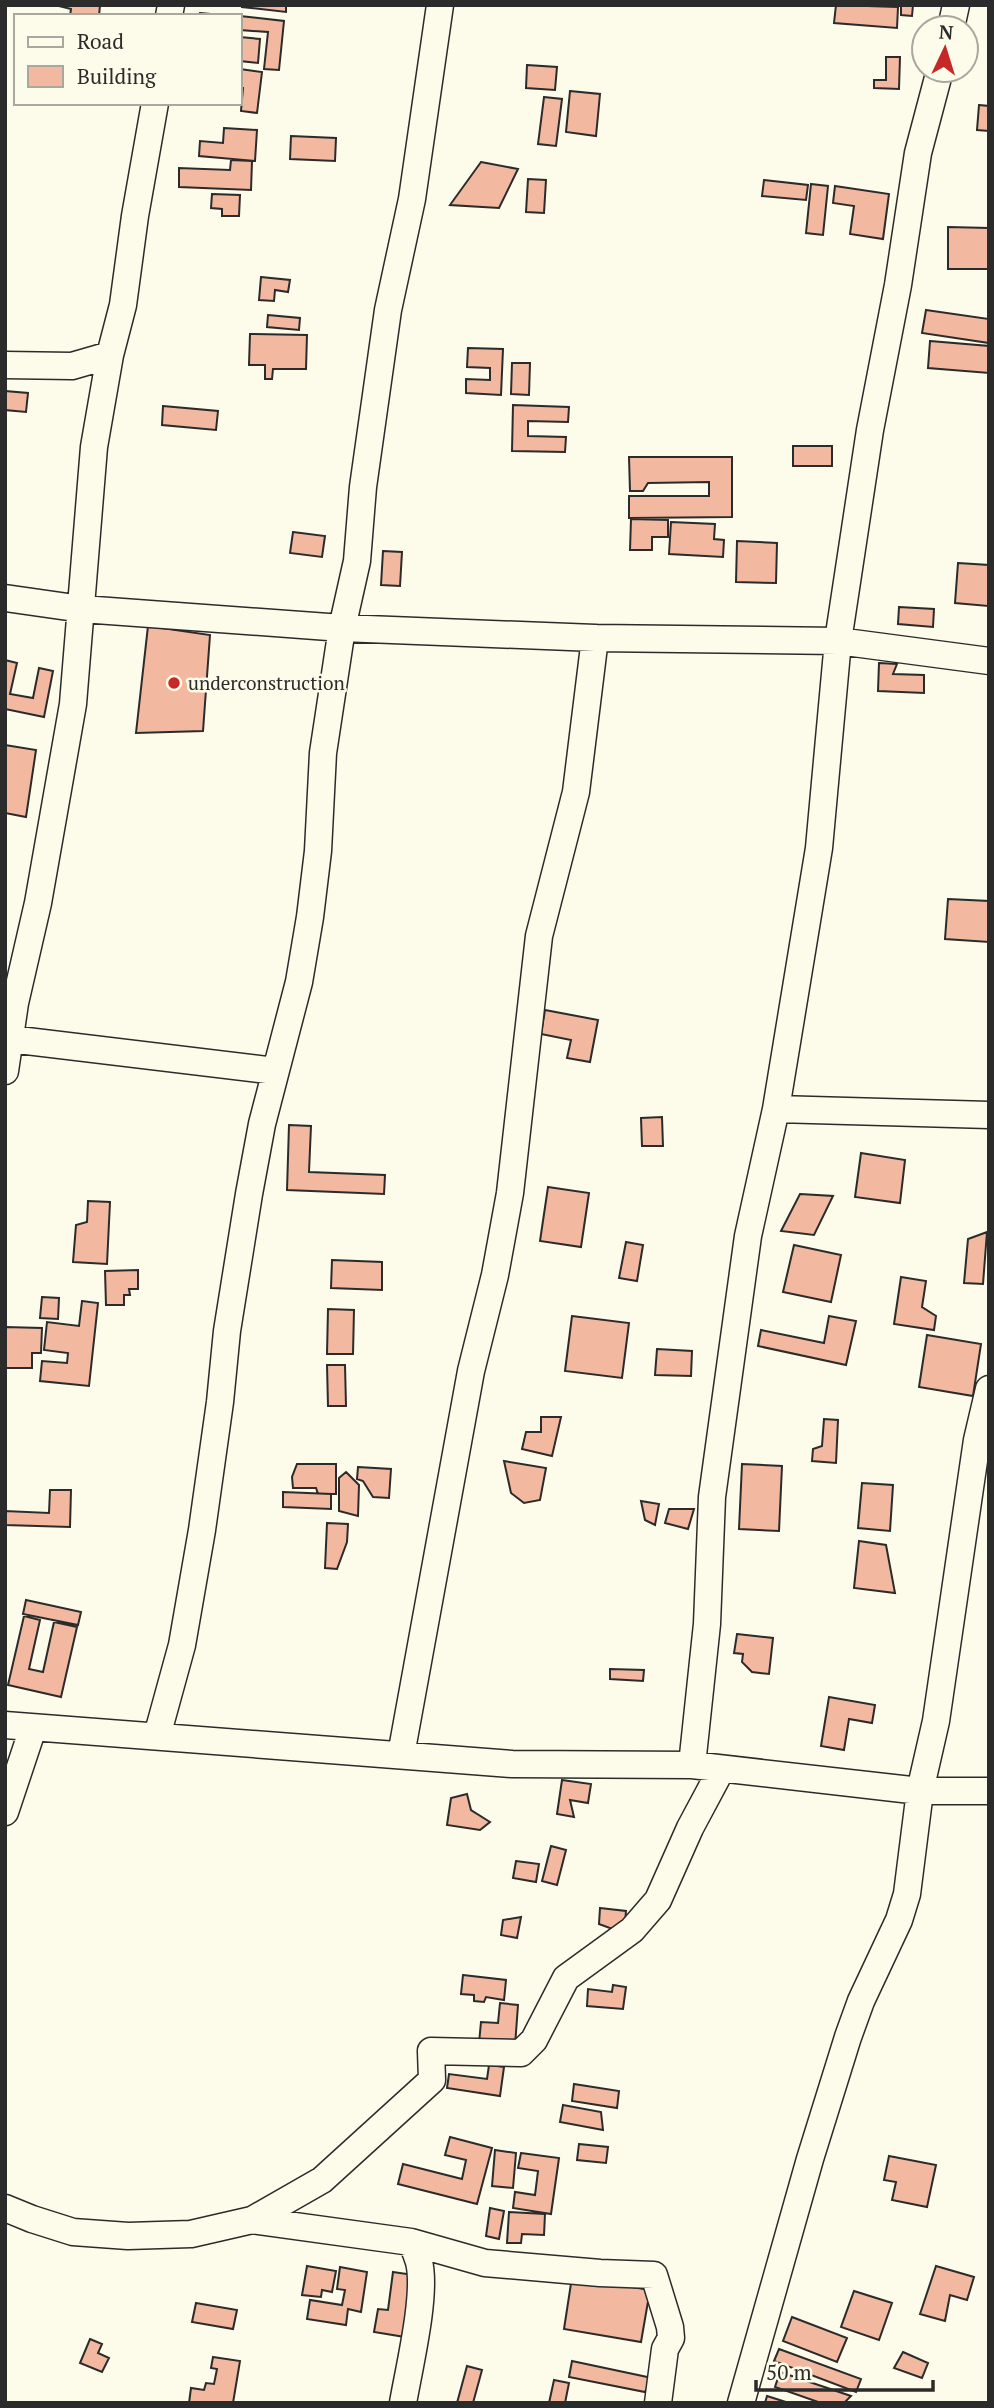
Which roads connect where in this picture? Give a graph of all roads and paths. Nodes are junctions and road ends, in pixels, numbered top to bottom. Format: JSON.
{"nodes":[{"id":1,"x":440,"y":5,"type":"edge"},
{"id":2,"x":937,"y":84,"type":"edge"},
{"id":3,"x":155,"y":105,"type":"edge"},
{"id":4,"x":110,"y":355,"type":"junction"},
{"id":5,"x":5,"y":365,"type":"edge"},
{"id":6,"x":5,"y":598,"type":"edge"},
{"id":7,"x":82,"y":609,"type":"junction"},
{"id":8,"x":342,"y":628,"type":"junction"},
{"id":9,"x":595,"y":638,"type":"junction"},
{"id":10,"x":838,"y":641,"type":"junction"},
{"id":11,"x":989,"y":661,"type":"edge"},
{"id":12,"x":10,"y":1039,"type":"junction"},
{"id":13,"x":5,"y":1071,"type":"edge"},
{"id":14,"x":275,"y":1072,"type":"junction"},
{"id":15,"x":776,"y":1109,"type":"junction"},
{"id":16,"x":989,"y":1115,"type":"edge"},
{"id":17,"x":989,"y":1389,"type":"edge"},
{"id":18,"x":5,"y":1725,"type":"edge"},
{"id":19,"x":33,"y":1728,"type":"junction"},
{"id":20,"x":157,"y":1737,"type":"junction"},
{"id":21,"x":401,"y":1755,"type":"junction"},
{"id":22,"x":692,"y":1765,"type":"junction"},
{"id":23,"x":721,"y":1770,"type":"junction"},
{"id":24,"x":920,"y":1791,"type":"junction"},
{"id":25,"x":989,"y":1791,"type":"edge"},
{"id":26,"x":5,"y":1812,"type":"edge"},
{"id":27,"x":5,"y":2207,"type":"edge"},
{"id":28,"x":252,"y":2220,"type":"junction"},
{"id":29,"x":411,"y":2242,"type":"junction"},
{"id":30,"x":403,"y":2403,"type":"edge"},
{"id":31,"x":658,"y":2403,"type":"edge"},
{"id":32,"x":741,"y":2403,"type":"edge"}],
"edges":[{"from":1,"to":8,"type":"street"},
{"from":2,"to":10,"type":"street"},
{"from":3,"to":4,"type":"street"},
{"from":4,"to":5,"type":"street"},
{"from":4,"to":7,"type":"street"},
{"from":6,"to":7,"type":"street"},
{"from":7,"to":8,"type":"street"},
{"from":7,"to":12,"type":"street"},
{"from":8,"to":9,"type":"street"},
{"from":8,"to":14,"type":"street"},
{"from":9,"to":10,"type":"street"},
{"from":9,"to":21,"type":"street"},
{"from":10,"to":11,"type":"street"},
{"from":10,"to":15,"type":"street"},
{"from":12,"to":13,"type":"street"},
{"from":12,"to":14,"type":"street"},
{"from":14,"to":20,"type":"street"},
{"from":15,"to":16,"type":"street"},
{"from":15,"to":22,"type":"street"},
{"from":17,"to":24,"type":"street"},
{"from":18,"to":19,"type":"street"},
{"from":19,"to":20,"type":"street"},
{"from":19,"to":26,"type":"street"},
{"from":20,"to":21,"type":"street"},
{"from":21,"to":22,"type":"street"},
{"from":22,"to":23,"type":"street"},
{"from":23,"to":24,"type":"street"},
{"from":23,"to":28,"type":"street"},
{"from":24,"to":25,"type":"street"},
{"from":24,"to":32,"type":"street"},
{"from":27,"to":28,"type":"street"},
{"from":28,"to":29,"type":"street"},
{"from":29,"to":30,"type":"street"},
{"from":29,"to":31,"type":"street"}]}
